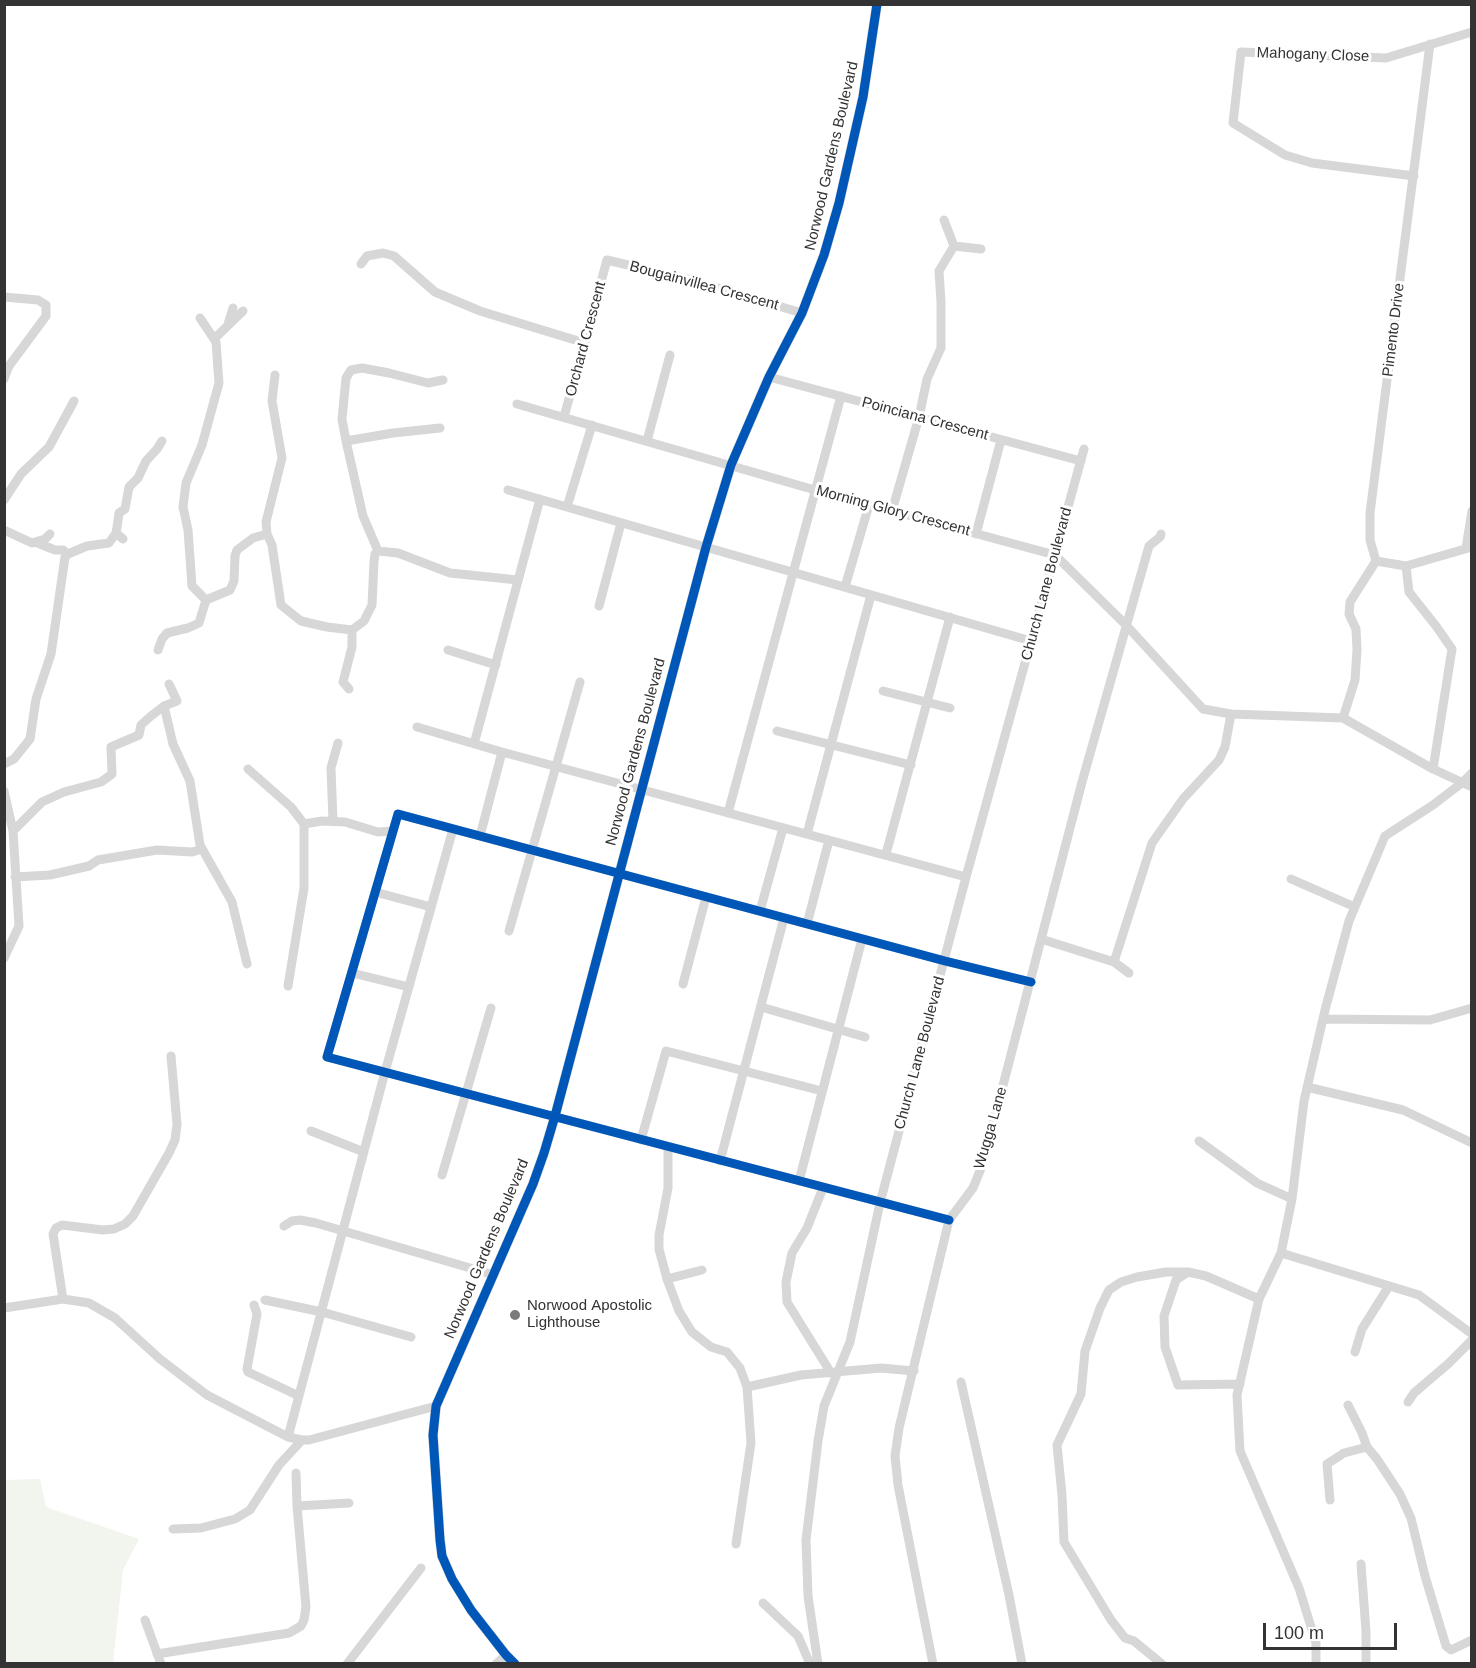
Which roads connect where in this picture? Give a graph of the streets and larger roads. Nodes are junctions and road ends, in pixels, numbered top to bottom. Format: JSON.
{"nodes":[{"id":1,"x":877,"y":4,"type":"edge"},
{"id":2,"x":1472,"y":32,"type":"edge"},
{"id":3,"x":1430,"y":44,"type":"junction"},
{"id":4,"x":1414,"y":176,"type":"junction"},
{"id":5,"x":944,"y":220,"type":"dead end"},
{"id":6,"x":954,"y":246,"type":"junction"},
{"id":7,"x":981,"y":249,"type":"dead end"},
{"id":8,"x":607,"y":260,"type":"joint"},
{"id":9,"x":361,"y":264,"type":"dead end"},
{"id":10,"x":4,"y":297,"type":"edge"},
{"id":11,"x":233,"y":308,"type":"dead end"},
{"id":12,"x":243,"y":311,"type":"dead end"},
{"id":13,"x":802,"y":313,"type":"junction"},
{"id":14,"x":200,"y":318,"type":"dead end"},
{"id":15,"x":226,"y":329,"type":"junction"},
{"id":16,"x":214,"y":339,"type":"junction"},
{"id":17,"x":585,"y":343,"type":"junction"},
{"id":18,"x":670,"y":356,"type":"dead end"},
{"id":19,"x":275,"y":375,"type":"dead end"},
{"id":20,"x":769,"y":377,"type":"junction"},
{"id":21,"x":4,"y":379,"type":"edge"},
{"id":22,"x":442,"y":380,"type":"dead end"},
{"id":23,"x":841,"y":396,"type":"junction"},
{"id":24,"x":74,"y":401,"type":"dead end"},
{"id":25,"x":517,"y":404,"type":"dead end"},
{"id":26,"x":564,"y":417,"type":"junction"},
{"id":27,"x":919,"y":417,"type":"junction"},
{"id":28,"x":592,"y":425,"type":"junction"},
{"id":29,"x":440,"y":428,"type":"dead end"},
{"id":30,"x":1001,"y":440,"type":"junction"},
{"id":31,"x":162,"y":441,"type":"dead end"},
{"id":32,"x":346,"y":441,"type":"junction"},
{"id":33,"x":647,"y":441,"type":"junction"},
{"id":34,"x":1084,"y":449,"type":"dead end"},
{"id":35,"x":1081,"y":462,"type":"junction"},
{"id":36,"x":732,"y":465,"type":"junction"},
{"id":37,"x":508,"y":490,"type":"dead end"},
{"id":38,"x":815,"y":490,"type":"junction"},
{"id":39,"x":4,"y":500,"type":"edge"},
{"id":40,"x":540,"y":500,"type":"junction"},
{"id":41,"x":869,"y":505,"type":"junction"},
{"id":42,"x":567,"y":507,"type":"junction"},
{"id":43,"x":892,"y":511,"type":"junction"},
{"id":44,"x":1472,"y":511,"type":"edge"},
{"id":45,"x":621,"y":523,"type":"junction"},
{"id":46,"x":4,"y":530,"type":"edge"},
{"id":47,"x":50,"y":534,"type":"dead end"},
{"id":48,"x":267,"y":534,"type":"junction"},
{"id":49,"x":976,"y":534,"type":"junction"},
{"id":50,"x":1161,"y":534,"type":"dead end"},
{"id":51,"x":35,"y":542,"type":"junction"},
{"id":52,"x":706,"y":547,"type":"junction"},
{"id":53,"x":1469,"y":547,"type":"edge"},
{"id":54,"x":378,"y":551,"type":"junction"},
{"id":55,"x":68,"y":554,"type":"junction"},
{"id":56,"x":1055,"y":555,"type":"junction"},
{"id":57,"x":1376,"y":561,"type":"junction"},
{"id":58,"x":1406,"y":566,"type":"junction"},
{"id":59,"x":793,"y":572,"type":"junction"},
{"id":60,"x":518,"y":580,"type":"junction"},
{"id":61,"x":845,"y":587,"type":"junction"},
{"id":62,"x":871,"y":595,"type":"junction"},
{"id":63,"x":206,"y":600,"type":"junction"},
{"id":64,"x":599,"y":606,"type":"dead end"},
{"id":65,"x":950,"y":617,"type":"junction"},
{"id":66,"x":1126,"y":625,"type":"junction"},
{"id":67,"x":352,"y":630,"type":"junction"},
{"id":68,"x":1031,"y":641,"type":"junction"},
{"id":69,"x":158,"y":650,"type":"dead end"},
{"id":70,"x":448,"y":650,"type":"dead end"},
{"id":71,"x":495,"y":665,"type":"junction"},
{"id":72,"x":579,"y":682,"type":"dead end"},
{"id":73,"x":169,"y":684,"type":"dead end"},
{"id":74,"x":349,"y":689,"type":"dead end"},
{"id":75,"x":883,"y":691,"type":"dead end"},
{"id":76,"x":927,"y":703,"type":"junction"},
{"id":77,"x":164,"y":706,"type":"junction"},
{"id":78,"x":950,"y":708,"type":"dead end"},
{"id":79,"x":1231,"y":714,"type":"junction"},
{"id":80,"x":1343,"y":718,"type":"junction"},
{"id":81,"x":417,"y":727,"type":"dead end"},
{"id":82,"x":777,"y":731,"type":"dead end"},
{"id":83,"x":338,"y":743,"type":"dead end"},
{"id":84,"x":474,"y":744,"type":"junction"},
{"id":85,"x":831,"y":745,"type":"junction"},
{"id":86,"x":502,"y":752,"type":"junction"},
{"id":87,"x":4,"y":764,"type":"edge"},
{"id":88,"x":911,"y":765,"type":"junction"},
{"id":89,"x":556,"y":766,"type":"junction"},
{"id":90,"x":1433,"y":769,"type":"junction"},
{"id":91,"x":248,"y":770,"type":"dead end"},
{"id":92,"x":1472,"y":773,"type":"edge"},
{"id":93,"x":1467,"y":784,"type":"edge"},
{"id":94,"x":642,"y":790,"type":"junction"},
{"id":95,"x":4,"y":791,"type":"edge"},
{"id":96,"x":728,"y":813,"type":"junction"},
{"id":97,"x":333,"y":821,"type":"junction"},
{"id":98,"x":304,"y":824,"type":"junction"},
{"id":99,"x":783,"y":828,"type":"junction"},
{"id":100,"x":453,"y":829,"type":"junction"},
{"id":101,"x":13,"y":831,"type":"junction"},
{"id":102,"x":393,"y":831,"type":"junction"},
{"id":103,"x":807,"y":834,"type":"junction"},
{"id":104,"x":480,"y":836,"type":"junction"},
{"id":105,"x":829,"y":840,"type":"junction"},
{"id":106,"x":202,"y":849,"type":"junction"},
{"id":107,"x":531,"y":850,"type":"junction"},
{"id":108,"x":886,"y":854,"type":"junction"},
{"id":109,"x":620,"y":874,"type":"junction"},
{"id":110,"x":15,"y":877,"type":"junction"},
{"id":111,"x":966,"y":877,"type":"junction"},
{"id":112,"x":1291,"y":879,"type":"dead end"},
{"id":113,"x":375,"y":892,"type":"junction"},
{"id":114,"x":706,"y":897,"type":"junction"},
{"id":115,"x":431,"y":907,"type":"junction"},
{"id":116,"x":1355,"y":907,"type":"junction"},
{"id":117,"x":760,"y":911,"type":"junction"},
{"id":118,"x":784,"y":918,"type":"junction"},
{"id":119,"x":807,"y":924,"type":"junction"},
{"id":120,"x":508,"y":931,"type":"dead end"},
{"id":121,"x":862,"y":939,"type":"junction"},
{"id":122,"x":1041,"y":939,"type":"junction"},
{"id":123,"x":4,"y":958,"type":"edge"},
{"id":124,"x":945,"y":961,"type":"junction"},
{"id":125,"x":1114,"y":962,"type":"junction"},
{"id":126,"x":247,"y":964,"type":"dead end"},
{"id":127,"x":352,"y":973,"type":"junction"},
{"id":128,"x":1129,"y":973,"type":"dead end"},
{"id":129,"x":1031,"y":982,"type":"junction"},
{"id":130,"x":682,"y":984,"type":"dead end"},
{"id":131,"x":288,"y":986,"type":"dead end"},
{"id":132,"x":409,"y":987,"type":"junction"},
{"id":133,"x":760,"y":1007,"type":"junction"},
{"id":134,"x":491,"y":1008,"type":"dead end"},
{"id":135,"x":1472,"y":1008,"type":"edge"},
{"id":136,"x":1323,"y":1019,"type":"junction"},
{"id":137,"x":838,"y":1029,"type":"junction"},
{"id":138,"x":865,"y":1037,"type":"dead end"},
{"id":139,"x":171,"y":1056,"type":"dead end"},
{"id":140,"x":744,"y":1070,"type":"junction"},
{"id":141,"x":385,"y":1072,"type":"junction"},
{"id":142,"x":1308,"y":1087,"type":"junction"},
{"id":143,"x":822,"y":1091,"type":"junction"},
{"id":144,"x":467,"y":1094,"type":"junction"},
{"id":145,"x":555,"y":1116,"type":"junction"},
{"id":146,"x":311,"y":1131,"type":"dead end"},
{"id":147,"x":641,"y":1140,"type":"junction"},
{"id":148,"x":1199,"y":1141,"type":"dead end"},
{"id":149,"x":1472,"y":1143,"type":"edge"},
{"id":150,"x":668,"y":1147,"type":"junction"},
{"id":151,"x":364,"y":1152,"type":"junction"},
{"id":152,"x":720,"y":1161,"type":"junction"},
{"id":153,"x":442,"y":1175,"type":"dead end"},
{"id":154,"x":799,"y":1181,"type":"junction"},
{"id":155,"x":824,"y":1188,"type":"junction"},
{"id":156,"x":1293,"y":1199,"type":"junction"},
{"id":157,"x":880,"y":1203,"type":"junction"},
{"id":158,"x":949,"y":1220,"type":"junction"},
{"id":159,"x":284,"y":1226,"type":"dead end"},
{"id":160,"x":344,"y":1232,"type":"junction"},
{"id":161,"x":1281,"y":1252,"type":"junction"},
{"id":162,"x":702,"y":1270,"type":"dead end"},
{"id":163,"x":1188,"y":1272,"type":"junction"},
{"id":164,"x":494,"y":1275,"type":"junction"},
{"id":165,"x":667,"y":1279,"type":"junction"},
{"id":166,"x":1389,"y":1286,"type":"junction"},
{"id":167,"x":63,"y":1299,"type":"junction"},
{"id":168,"x":1259,"y":1299,"type":"junction"},
{"id":169,"x":265,"y":1300,"type":"dead end"},
{"id":170,"x":254,"y":1305,"type":"dead end"},
{"id":171,"x":4,"y":1308,"type":"edge"},
{"id":172,"x":322,"y":1312,"type":"junction"},
{"id":173,"x":1471,"y":1333,"type":"edge"},
{"id":174,"x":411,"y":1337,"type":"dead end"},
{"id":175,"x":1355,"y":1352,"type":"dead end"},
{"id":176,"x":914,"y":1371,"type":"junction"},
{"id":177,"x":835,"y":1373,"type":"junction"},
{"id":178,"x":961,"y":1382,"type":"dead end"},
{"id":179,"x":1240,"y":1384,"type":"junction"},
{"id":180,"x":747,"y":1387,"type":"junction"},
{"id":181,"x":298,"y":1396,"type":"junction"},
{"id":182,"x":1408,"y":1402,"type":"dead end"},
{"id":183,"x":1348,"y":1404,"type":"dead end"},
{"id":184,"x":436,"y":1406,"type":"junction"},
{"id":185,"x":288,"y":1437,"type":"junction"},
{"id":186,"x":302,"y":1440,"type":"junction"},
{"id":187,"x":1366,"y":1447,"type":"junction"},
{"id":188,"x":296,"y":1473,"type":"dead end"},
{"id":189,"x":1330,"y":1500,"type":"dead end"},
{"id":190,"x":349,"y":1503,"type":"dead end"},
{"id":191,"x":297,"y":1506,"type":"junction"},
{"id":192,"x":173,"y":1529,"type":"dead end"},
{"id":193,"x":736,"y":1544,"type":"dead end"},
{"id":194,"x":1361,"y":1564,"type":"dead end"},
{"id":195,"x":421,"y":1568,"type":"dead end"},
{"id":196,"x":763,"y":1603,"type":"dead end"},
{"id":197,"x":145,"y":1620,"type":"dead end"},
{"id":198,"x":1472,"y":1640,"type":"edge"},
{"id":199,"x":157,"y":1654,"type":"junction"},
{"id":200,"x":506,"y":1655,"type":"junction"},
{"id":201,"x":161,"y":1664,"type":"edge"},
{"id":202,"x":347,"y":1664,"type":"edge"},
{"id":203,"x":496,"y":1664,"type":"edge"},
{"id":204,"x":515,"y":1664,"type":"edge"},
{"id":205,"x":810,"y":1664,"type":"edge"},
{"id":206,"x":818,"y":1664,"type":"edge"},
{"id":207,"x":933,"y":1664,"type":"edge"},
{"id":208,"x":1022,"y":1664,"type":"edge"},
{"id":209,"x":1162,"y":1664,"type":"edge"},
{"id":210,"x":1316,"y":1664,"type":"edge"},
{"id":211,"x":1366,"y":1664,"type":"edge"}],
"edges":[{"from":1,"to":13,"type":"street","name":"Norwood Gardens Boulevard"},
{"from":2,"to":3,"type":"street"},
{"from":3,"to":4,"type":"street","name":"Pimento Drive"},
{"from":3,"to":4,"type":"street","name":"Mahogany Close"},
{"from":4,"to":57,"type":"street","name":"Pimento Drive"},
{"from":5,"to":6,"type":"street"},
{"from":6,"to":7,"type":"street"},
{"from":6,"to":27,"type":"street"},
{"from":8,"to":13,"type":"street","name":"Bougainvillea Crescent"},
{"from":8,"to":17,"type":"street","name":"Orchard Crescent"},
{"from":9,"to":17,"type":"street"},
{"from":10,"to":21,"type":"street"},
{"from":11,"to":15,"type":"street"},
{"from":12,"to":15,"type":"street"},
{"from":13,"to":20,"type":"street","name":"Norwood Gardens Boulevard"},
{"from":14,"to":16,"type":"street"},
{"from":15,"to":16,"type":"street"},
{"from":16,"to":63,"type":"street"},
{"from":17,"to":26,"type":"street","name":"Orchard Crescent"},
{"from":18,"to":33,"type":"street"},
{"from":19,"to":48,"type":"street"},
{"from":20,"to":23,"type":"street","name":"Poinciana Crescent"},
{"from":20,"to":36,"type":"street","name":"Norwood Gardens Boulevard"},
{"from":22,"to":32,"type":"street"},
{"from":23,"to":27,"type":"street","name":"Poinciana Crescent"},
{"from":23,"to":38,"type":"street"},
{"from":24,"to":39,"type":"street"},
{"from":25,"to":26,"type":"street","name":"Morning Glory Crescent"},
{"from":26,"to":28,"type":"street","name":"Morning Glory Crescent"},
{"from":27,"to":30,"type":"street","name":"Poinciana Crescent"},
{"from":27,"to":43,"type":"street"},
{"from":28,"to":33,"type":"street","name":"Morning Glory Crescent"},
{"from":28,"to":42,"type":"street"},
{"from":29,"to":32,"type":"street"},
{"from":30,"to":35,"type":"street","name":"Poinciana Crescent"},
{"from":30,"to":49,"type":"street"},
{"from":31,"to":55,"type":"street"},
{"from":32,"to":54,"type":"street"},
{"from":33,"to":36,"type":"street","name":"Morning Glory Crescent"},
{"from":34,"to":35,"type":"street","name":"Church Lane Boulevard"},
{"from":35,"to":56,"type":"street","name":"Church Lane Boulevard"},
{"from":36,"to":38,"type":"street","name":"Morning Glory Crescent"},
{"from":36,"to":52,"type":"street","name":"Norwood Gardens Boulevard"},
{"from":37,"to":40,"type":"street"},
{"from":38,"to":41,"type":"street","name":"Morning Glory Crescent"},
{"from":38,"to":59,"type":"street"},
{"from":40,"to":42,"type":"street"},
{"from":40,"to":60,"type":"street"},
{"from":41,"to":43,"type":"street","name":"Morning Glory Crescent"},
{"from":41,"to":61,"type":"street"},
{"from":42,"to":45,"type":"street"},
{"from":43,"to":49,"type":"street","name":"Morning Glory Crescent"},
{"from":44,"to":53,"type":"street"},
{"from":45,"to":52,"type":"street"},
{"from":45,"to":64,"type":"street"},
{"from":46,"to":51,"type":"street"},
{"from":47,"to":51,"type":"street"},
{"from":48,"to":63,"type":"street"},
{"from":48,"to":67,"type":"street"},
{"from":49,"to":56,"type":"street","name":"Morning Glory Crescent"},
{"from":50,"to":66,"type":"street","name":"Wugga Lane"},
{"from":51,"to":55,"type":"street"},
{"from":52,"to":59,"type":"street"},
{"from":52,"to":94,"type":"street","name":"Norwood Gardens Boulevard"},
{"from":53,"to":58,"type":"street"},
{"from":54,"to":60,"type":"street"},
{"from":54,"to":67,"type":"street"},
{"from":55,"to":87,"type":"street"},
{"from":56,"to":66,"type":"street"},
{"from":56,"to":68,"type":"street","name":"Church Lane Boulevard"},
{"from":57,"to":58,"type":"street"},
{"from":57,"to":80,"type":"street"},
{"from":58,"to":90,"type":"street"},
{"from":59,"to":61,"type":"street"},
{"from":59,"to":96,"type":"street"},
{"from":60,"to":71,"type":"street"},
{"from":61,"to":62,"type":"street"},
{"from":62,"to":65,"type":"street"},
{"from":62,"to":85,"type":"street"},
{"from":63,"to":69,"type":"street"},
{"from":65,"to":68,"type":"street"},
{"from":65,"to":76,"type":"street"},
{"from":66,"to":79,"type":"street"},
{"from":66,"to":122,"type":"street","name":"Wugga Lane"},
{"from":67,"to":74,"type":"street"},
{"from":68,"to":111,"type":"street","name":"Church Lane Boulevard"},
{"from":70,"to":71,"type":"street"},
{"from":71,"to":84,"type":"street"},
{"from":72,"to":89,"type":"street"},
{"from":73,"to":77,"type":"street"},
{"from":75,"to":76,"type":"street"},
{"from":76,"to":78,"type":"street"},
{"from":76,"to":88,"type":"street"},
{"from":77,"to":101,"type":"street"},
{"from":77,"to":106,"type":"street"},
{"from":79,"to":80,"type":"street"},
{"from":79,"to":125,"type":"street"},
{"from":80,"to":90,"type":"street"},
{"from":81,"to":84,"type":"street"},
{"from":82,"to":85,"type":"street"},
{"from":83,"to":97,"type":"street"},
{"from":84,"to":86,"type":"street"},
{"from":85,"to":88,"type":"street"},
{"from":85,"to":103,"type":"street"},
{"from":86,"to":89,"type":"street"},
{"from":86,"to":104,"type":"street"},
{"from":88,"to":108,"type":"street"},
{"from":89,"to":94,"type":"street"},
{"from":89,"to":107,"type":"street"},
{"from":90,"to":93,"type":"street"},
{"from":91,"to":98,"type":"street"},
{"from":92,"to":93,"type":"street"},
{"from":93,"to":116,"type":"street"},
{"from":94,"to":96,"type":"street"},
{"from":94,"to":109,"type":"street","name":"Norwood Gardens Boulevard"},
{"from":95,"to":101,"type":"street"},
{"from":96,"to":99,"type":"street"},
{"from":97,"to":98,"type":"street"},
{"from":97,"to":102,"type":"street"},
{"from":98,"to":131,"type":"street"},
{"from":99,"to":103,"type":"street"},
{"from":99,"to":117,"type":"street"},
{"from":100,"to":102,"type":"street"},
{"from":100,"to":104,"type":"street"},
{"from":100,"to":115,"type":"street"},
{"from":101,"to":110,"type":"street"},
{"from":102,"to":113,"type":"street"},
{"from":103,"to":105,"type":"street"},
{"from":104,"to":107,"type":"street"},
{"from":105,"to":108,"type":"street"},
{"from":105,"to":119,"type":"street"},
{"from":106,"to":110,"type":"street"},
{"from":106,"to":126,"type":"street"},
{"from":107,"to":109,"type":"street"},
{"from":107,"to":120,"type":"street"},
{"from":108,"to":111,"type":"street"},
{"from":109,"to":114,"type":"street"},
{"from":109,"to":145,"type":"street","name":"Norwood Gardens Boulevard"},
{"from":110,"to":123,"type":"street"},
{"from":111,"to":124,"type":"street","name":"Church Lane Boulevard"},
{"from":112,"to":116,"type":"street"},
{"from":113,"to":115,"type":"street"},
{"from":113,"to":127,"type":"street"},
{"from":114,"to":117,"type":"street"},
{"from":114,"to":130,"type":"street"},
{"from":115,"to":132,"type":"street"},
{"from":116,"to":136,"type":"street"},
{"from":117,"to":118,"type":"street"},
{"from":118,"to":119,"type":"street"},
{"from":118,"to":133,"type":"street"},
{"from":119,"to":121,"type":"street"},
{"from":121,"to":124,"type":"street"},
{"from":121,"to":137,"type":"street"},
{"from":122,"to":125,"type":"street"},
{"from":122,"to":129,"type":"street","name":"Wugga Lane"},
{"from":124,"to":129,"type":"street"},
{"from":124,"to":157,"type":"street","name":"Church Lane Boulevard"},
{"from":125,"to":128,"type":"street"},
{"from":127,"to":132,"type":"street"},
{"from":127,"to":141,"type":"street"},
{"from":129,"to":158,"type":"street","name":"Wugga Lane"},
{"from":132,"to":141,"type":"street"},
{"from":133,"to":137,"type":"street"},
{"from":133,"to":140,"type":"street"},
{"from":134,"to":144,"type":"street"},
{"from":135,"to":136,"type":"street"},
{"from":136,"to":142,"type":"street"},
{"from":137,"to":138,"type":"street"},
{"from":137,"to":143,"type":"street"},
{"from":139,"to":167,"type":"street"},
{"from":140,"to":143,"type":"street"},
{"from":140,"to":147,"type":"street"},
{"from":140,"to":152,"type":"street"},
{"from":141,"to":144,"type":"street"},
{"from":141,"to":151,"type":"street"},
{"from":142,"to":149,"type":"street"},
{"from":142,"to":156,"type":"street"},
{"from":143,"to":154,"type":"street"},
{"from":144,"to":145,"type":"street"},
{"from":144,"to":153,"type":"street"},
{"from":145,"to":147,"type":"street"},
{"from":145,"to":164,"type":"street","name":"Norwood Gardens Boulevard"},
{"from":146,"to":151,"type":"street"},
{"from":147,"to":150,"type":"street"},
{"from":148,"to":156,"type":"street"},
{"from":150,"to":152,"type":"street"},
{"from":150,"to":165,"type":"street"},
{"from":151,"to":160,"type":"street"},
{"from":152,"to":154,"type":"street"},
{"from":154,"to":155,"type":"street"},
{"from":155,"to":157,"type":"street"},
{"from":155,"to":177,"type":"street"},
{"from":156,"to":161,"type":"street"},
{"from":157,"to":158,"type":"street"},
{"from":157,"to":177,"type":"street","name":"Church Lane Boulevard"},
{"from":158,"to":176,"type":"street","name":"Wugga Lane"},
{"from":159,"to":160,"type":"street"},
{"from":160,"to":164,"type":"street"},
{"from":160,"to":172,"type":"street"},
{"from":161,"to":166,"type":"street"},
{"from":161,"to":168,"type":"street"},
{"from":162,"to":165,"type":"street"},
{"from":163,"to":168,"type":"street"},
{"from":163,"to":179,"type":"street"},
{"from":163,"to":209,"type":"street"},
{"from":164,"to":184,"type":"street","name":"Norwood Gardens Boulevard"},
{"from":165,"to":180,"type":"street"},
{"from":166,"to":173,"type":"street"},
{"from":166,"to":175,"type":"street"},
{"from":167,"to":171,"type":"street"},
{"from":167,"to":185,"type":"street"},
{"from":168,"to":179,"type":"street"},
{"from":169,"to":172,"type":"street"},
{"from":170,"to":181,"type":"street"},
{"from":172,"to":174,"type":"street"},
{"from":172,"to":181,"type":"street"},
{"from":173,"to":182,"type":"street"},
{"from":176,"to":177,"type":"street"},
{"from":176,"to":207,"type":"street","name":"Wugga Lane"},
{"from":177,"to":180,"type":"street"},
{"from":177,"to":206,"type":"street","name":"Church Lane Boulevard"},
{"from":178,"to":208,"type":"street"},
{"from":179,"to":210,"type":"street"},
{"from":180,"to":193,"type":"street"},
{"from":181,"to":185,"type":"street"},
{"from":183,"to":187,"type":"street"},
{"from":184,"to":186,"type":"street"},
{"from":184,"to":200,"type":"street","name":"Norwood Gardens Boulevard"},
{"from":185,"to":186,"type":"street"},
{"from":186,"to":192,"type":"street"},
{"from":187,"to":189,"type":"street"},
{"from":187,"to":198,"type":"street"},
{"from":188,"to":191,"type":"street"},
{"from":190,"to":191,"type":"street"},
{"from":191,"to":199,"type":"street"},
{"from":194,"to":211,"type":"street"},
{"from":195,"to":202,"type":"street"},
{"from":196,"to":205,"type":"street"},
{"from":197,"to":199,"type":"street"},
{"from":199,"to":201,"type":"street"},
{"from":200,"to":203,"type":"street"},
{"from":200,"to":204,"type":"street","name":"Norwood Gardens Boulevard"}]}
